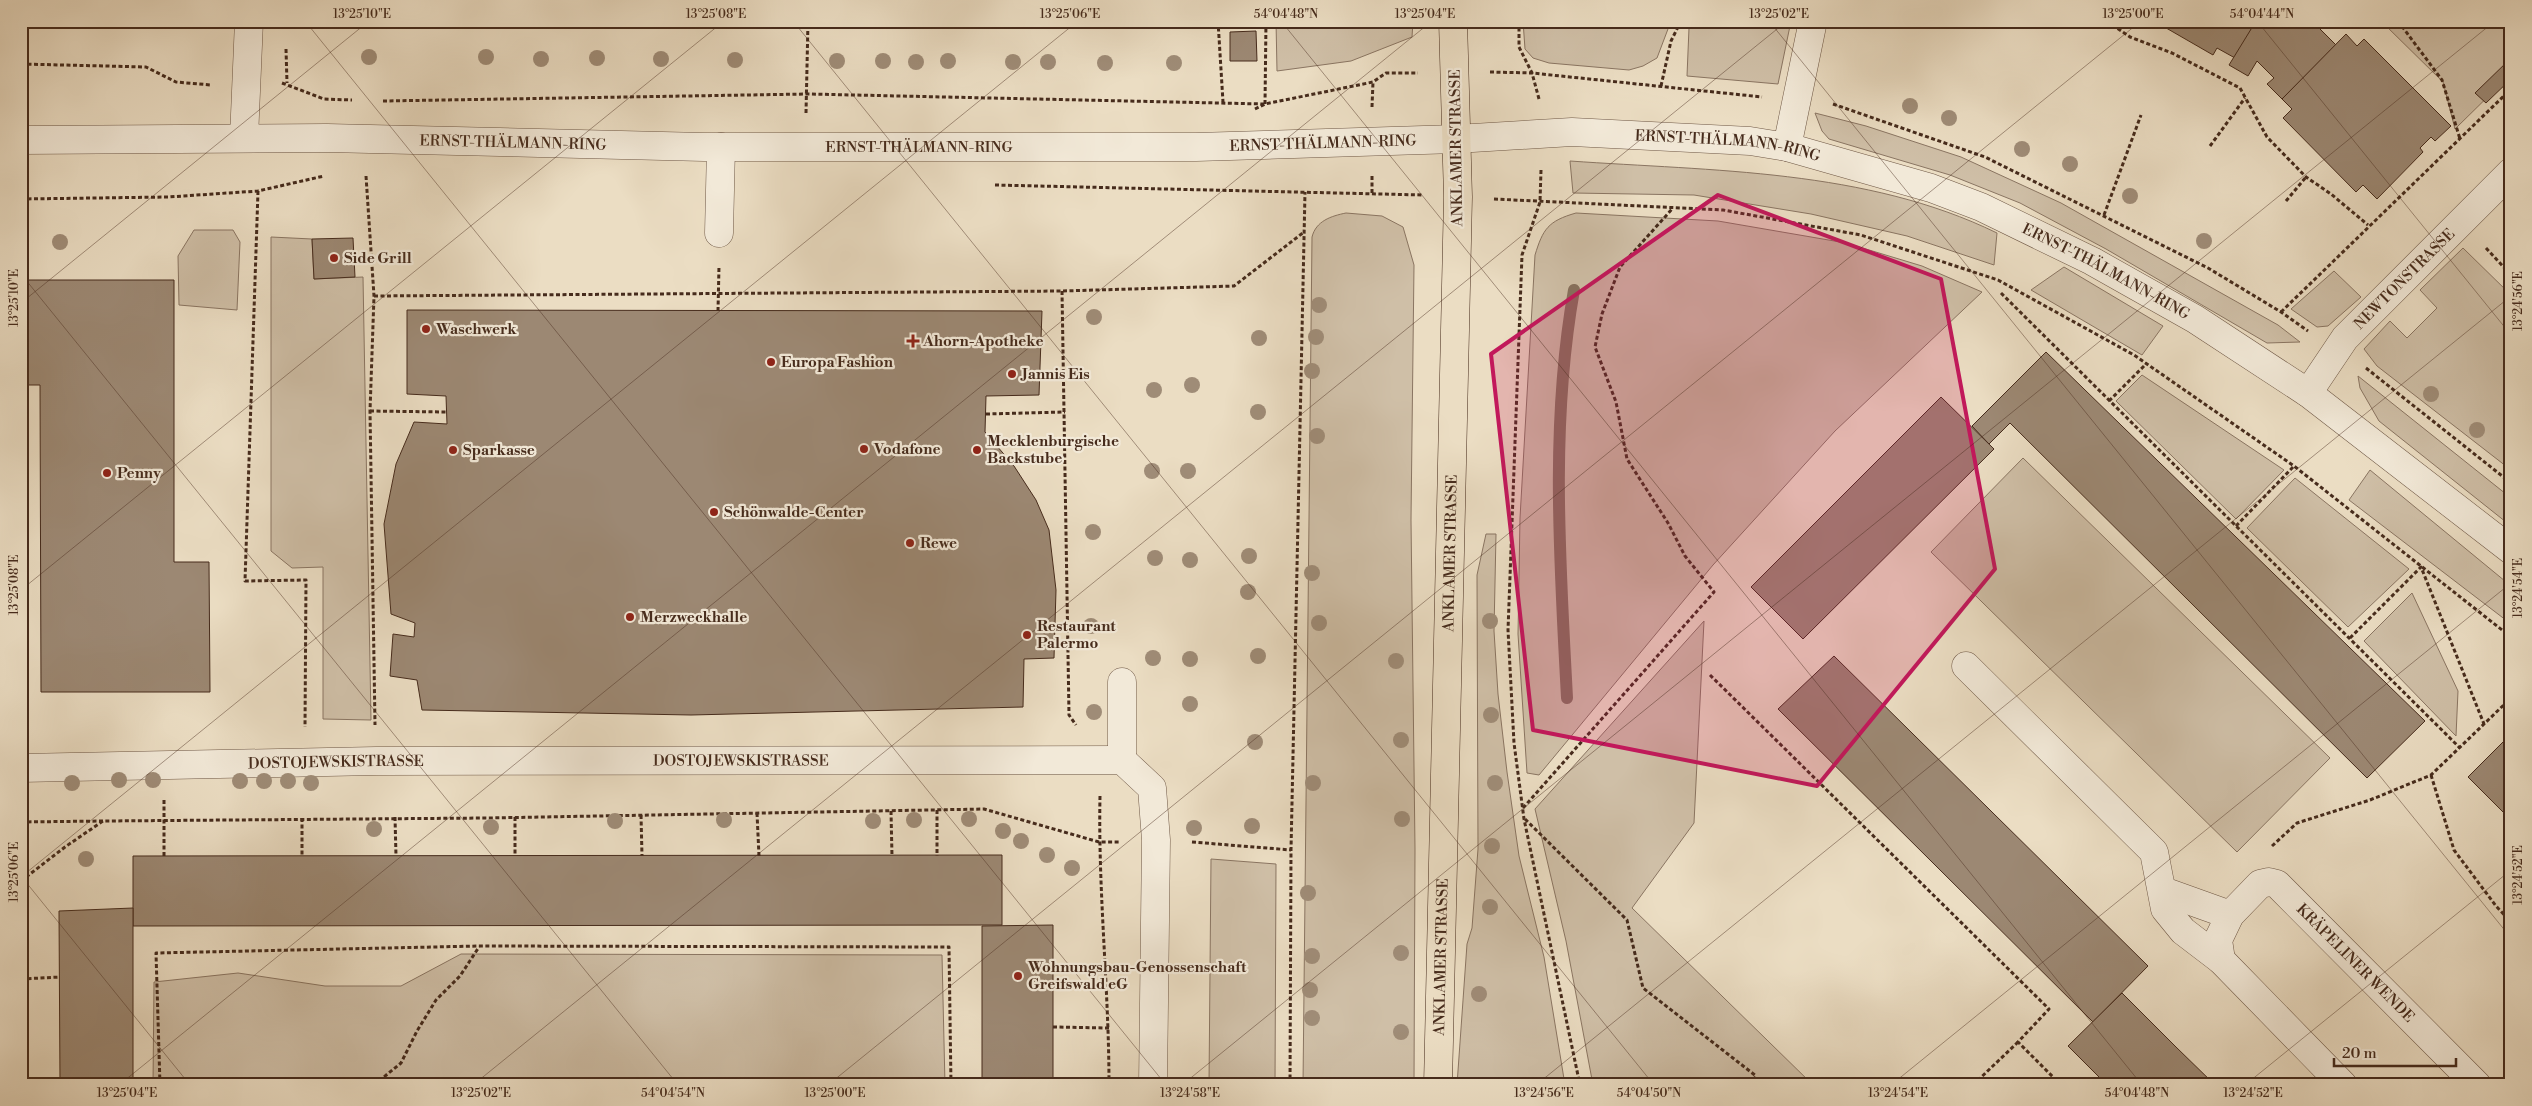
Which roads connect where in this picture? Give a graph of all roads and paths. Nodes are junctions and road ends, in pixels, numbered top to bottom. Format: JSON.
{"nodes":[{"id":1,"x":249,"y":21,"type":"edge"},
{"id":2,"x":808,"y":21,"type":"edge"},
{"id":3,"x":1218,"y":21,"type":"edge"},
{"id":4,"x":1266,"y":21,"type":"edge"},
{"id":5,"x":1453,"y":21,"type":"edge"},
{"id":6,"x":1519,"y":21,"type":"edge"},
{"id":7,"x":1681,"y":21,"type":"edge"},
{"id":8,"x":1812,"y":21,"type":"edge"},
{"id":9,"x":2108,"y":21,"type":"edge"},
{"id":10,"x":2398,"y":21,"type":"edge"},
{"id":11,"x":286,"y":48,"type":"dead end"},
{"id":12,"x":21,"y":64,"type":"edge"},
{"id":13,"x":1386,"y":73,"type":"dead end"},
{"id":14,"x":1532,"y":73,"type":"dead end"},
{"id":15,"x":246,"y":81,"type":"junction"},
{"id":16,"x":287,"y":83,"type":"junction"},
{"id":17,"x":1661,"y":86,"type":"dead end"},
{"id":18,"x":2511,"y":89,"type":"edge"},
{"id":19,"x":808,"y":94,"type":"junction"},
{"id":20,"x":2245,"y":98,"type":"junction"},
{"id":21,"x":359,"y":101,"type":"dead end"},
{"id":22,"x":378,"y":101,"type":"dead end"},
{"id":23,"x":1223,"y":102,"type":"junction"},
{"id":24,"x":1265,"y":104,"type":"junction"},
{"id":25,"x":2141,"y":115,"type":"dead end"},
{"id":26,"x":244,"y":138,"type":"junction"},
{"id":27,"x":1456,"y":139,"type":"junction"},
{"id":28,"x":2460,"y":139,"type":"junction"},
{"id":29,"x":21,"y":140,"type":"edge"},
{"id":30,"x":2210,"y":146,"type":"dead end"},
{"id":31,"x":721,"y":147,"type":"junction"},
{"id":32,"x":802,"y":147,"type":"junction"},
{"id":33,"x":1787,"y":147,"type":"junction"},
{"id":34,"x":2511,"y":172,"type":"edge"},
{"id":35,"x":330,"y":174,"type":"dead end"},
{"id":36,"x":366,"y":176,"type":"dead end"},
{"id":37,"x":2306,"y":177,"type":"junction"},
{"id":38,"x":258,"y":191,"type":"junction"},
{"id":39,"x":1305,"y":192,"type":"dead end"},
{"id":40,"x":21,"y":199,"type":"edge"},
{"id":41,"x":2286,"y":201,"type":"dead end"},
{"id":42,"x":1673,"y":207,"type":"junction"},
{"id":43,"x":2104,"y":215,"type":"dead end"},
{"id":44,"x":2368,"y":225,"type":"junction"},
{"id":45,"x":1304,"y":232,"type":"junction"},
{"id":46,"x":720,"y":233,"type":"joint"},
{"id":47,"x":1062,"y":292,"type":"junction"},
{"id":48,"x":718,"y":293,"type":"junction"},
{"id":49,"x":2001,"y":293,"type":"dead end"},
{"id":50,"x":374,"y":296,"type":"junction"},
{"id":51,"x":718,"y":310,"type":"dead end"},
{"id":52,"x":2281,"y":312,"type":"dead end"},
{"id":53,"x":2147,"y":363,"type":"junction"},
{"id":54,"x":2308,"y":393,"type":"junction"},
{"id":55,"x":2110,"y":401,"type":"junction"},
{"id":56,"x":370,"y":410,"type":"junction"},
{"id":57,"x":446,"y":412,"type":"dead end"},
{"id":58,"x":1065,"y":412,"type":"junction"},
{"id":59,"x":986,"y":414,"type":"dead end"},
{"id":60,"x":2294,"y":466,"type":"junction"},
{"id":61,"x":2236,"y":526,"type":"junction"},
{"id":62,"x":2511,"y":550,"type":"edge"},
{"id":63,"x":2421,"y":567,"type":"junction"},
{"id":64,"x":2511,"y":637,"type":"edge"},
{"id":65,"x":2350,"y":638,"type":"junction"},
{"id":66,"x":1966,"y":666,"type":"dead end"},
{"id":67,"x":1710,"y":676,"type":"dead end"},
{"id":68,"x":1122,"y":682,"type":"dead end"},
{"id":69,"x":2511,"y":698,"type":"edge"},
{"id":70,"x":2484,"y":724,"type":"junction"},
{"id":71,"x":2460,"y":748,"type":"junction"},
{"id":72,"x":1111,"y":760,"type":"junction"},
{"id":73,"x":376,"y":761,"type":"junction"},
{"id":74,"x":305,"y":762,"type":"junction"},
{"id":75,"x":163,"y":766,"type":"junction"},
{"id":76,"x":21,"y":768,"type":"edge"},
{"id":77,"x":2431,"y":775,"type":"junction"},
{"id":78,"x":1523,"y":808,"type":"junction"},
{"id":79,"x":937,"y":810,"type":"junction"},
{"id":80,"x":890,"y":811,"type":"junction"},
{"id":81,"x":757,"y":813,"type":"junction"},
{"id":82,"x":641,"y":815,"type":"junction"},
{"id":83,"x":395,"y":817,"type":"junction"},
{"id":84,"x":514,"y":817,"type":"junction"},
{"id":85,"x":302,"y":818,"type":"junction"},
{"id":86,"x":1524,"y":819,"type":"junction"},
{"id":87,"x":164,"y":820,"type":"junction"},
{"id":88,"x":103,"y":821,"type":"junction"},
{"id":89,"x":21,"y":822,"type":"edge"},
{"id":90,"x":1156,"y":840,"type":"junction"},
{"id":91,"x":1099,"y":842,"type":"junction"},
{"id":92,"x":2269,"y":849,"type":"dead end"},
{"id":93,"x":1291,"y":850,"type":"junction"},
{"id":94,"x":164,"y":856,"type":"dead end"},
{"id":95,"x":302,"y":856,"type":"dead end"},
{"id":96,"x":396,"y":856,"type":"dead end"},
{"id":97,"x":515,"y":856,"type":"dead end"},
{"id":98,"x":642,"y":856,"type":"dead end"},
{"id":99,"x":759,"y":856,"type":"dead end"},
{"id":100,"x":892,"y":856,"type":"dead end"},
{"id":101,"x":937,"y":856,"type":"dead end"},
{"id":102,"x":21,"y":881,"type":"edge"},
{"id":103,"x":2163,"y":890,"type":"junction"},
{"id":104,"x":2230,"y":915,"type":"junction"},
{"id":105,"x":2511,"y":922,"type":"edge"},
{"id":106,"x":480,"y":946,"type":"junction"},
{"id":107,"x":2221,"y":960,"type":"junction"},
{"id":108,"x":60,"y":977,"type":"dead end"},
{"id":109,"x":21,"y":979,"type":"edge"},
{"id":110,"x":1053,"y":1027,"type":"dead end"},
{"id":111,"x":1109,"y":1028,"type":"junction"},
{"id":112,"x":2018,"y":1042,"type":"junction"},
{"id":113,"x":160,"y":1085,"type":"edge"},
{"id":114,"x":374,"y":1085,"type":"edge"},
{"id":115,"x":951,"y":1085,"type":"edge"},
{"id":116,"x":1109,"y":1085,"type":"edge"},
{"id":117,"x":1153,"y":1085,"type":"edge"},
{"id":118,"x":1290,"y":1085,"type":"edge"},
{"id":119,"x":1438,"y":1085,"type":"edge"},
{"id":120,"x":1580,"y":1085,"type":"edge"},
{"id":121,"x":1750,"y":1085,"type":"edge"},
{"id":122,"x":1973,"y":1085,"type":"edge"},
{"id":123,"x":2061,"y":1085,"type":"edge"},
{"id":124,"x":2343,"y":1085,"type":"edge"},
{"id":125,"x":2477,"y":1085,"type":"edge"}],
"edges":[{"from":1,"to":15,"type":"street"},
{"from":2,"to":19,"type":"path"},
{"from":3,"to":23,"type":"path"},
{"from":4,"to":24,"type":"path"},
{"from":5,"to":27,"type":"main road","name":"ANKLAMER STRASSE"},
{"from":6,"to":14,"type":"path"},
{"from":7,"to":17,"type":"path"},
{"from":8,"to":33,"type":"street"},
{"from":9,"to":20,"type":"path"},
{"from":10,"to":28,"type":"path"},
{"from":11,"to":16,"type":"path"},
{"from":12,"to":15,"type":"path"},
{"from":13,"to":24,"type":"path"},
{"from":15,"to":16,"type":"path"},
{"from":15,"to":26,"type":"street"},
{"from":16,"to":21,"type":"path"},
{"from":18,"to":28,"type":"path"},
{"from":19,"to":22,"type":"path"},
{"from":19,"to":23,"type":"path"},
{"from":19,"to":32,"type":"path"},
{"from":20,"to":30,"type":"path"},
{"from":20,"to":37,"type":"path"},
{"from":23,"to":24,"type":"path"},
{"from":25,"to":43,"type":"path"},
{"from":26,"to":29,"type":"street","name":"ERNST-THÄLMANN-RING"},
{"from":26,"to":31,"type":"street","name":"ERNST-THÄLMANN-RING"},
{"from":27,"to":32,"type":"street","name":"ERNST-THÄLMANN-RING"},
{"from":27,"to":33,"type":"street","name":"ERNST-THÄLMANN-RING"},
{"from":27,"to":119,"type":"main road","name":"ANKLAMER STRASSE"},
{"from":28,"to":44,"type":"path"},
{"from":31,"to":32,"type":"street","name":"ERNST-THÄLMANN-RING"},
{"from":31,"to":46,"type":"street"},
{"from":33,"to":54,"type":"street","name":"ERNST-THÄLMANN-RING"},
{"from":34,"to":54,"type":"street","name":"NEWTONSTRASSE"},
{"from":35,"to":38,"type":"path"},
{"from":36,"to":50,"type":"path"},
{"from":37,"to":41,"type":"path"},
{"from":37,"to":44,"type":"path"},
{"from":38,"to":40,"type":"path"},
{"from":38,"to":74,"type":"path"},
{"from":39,"to":45,"type":"path"},
{"from":42,"to":53,"type":"path"},
{"from":42,"to":78,"type":"path"},
{"from":42,"to":78,"type":"path"},
{"from":44,"to":52,"type":"path"},
{"from":45,"to":47,"type":"path"},
{"from":45,"to":93,"type":"path"},
{"from":46,"to":48,"type":"path"},
{"from":47,"to":48,"type":"path"},
{"from":47,"to":58,"type":"path"},
{"from":48,"to":50,"type":"path"},
{"from":48,"to":51,"type":"path"},
{"from":49,"to":55,"type":"path"},
{"from":50,"to":56,"type":"path"},
{"from":53,"to":55,"type":"path"},
{"from":53,"to":60,"type":"path"},
{"from":54,"to":62,"type":"street","name":"ERNST-THÄLMANN-RING"},
{"from":55,"to":61,"type":"path"},
{"from":56,"to":57,"type":"path"},
{"from":56,"to":73,"type":"path"},
{"from":58,"to":59,"type":"path"},
{"from":58,"to":72,"type":"path"},
{"from":60,"to":61,"type":"path"},
{"from":60,"to":63,"type":"path"},
{"from":61,"to":65,"type":"path"},
{"from":63,"to":64,"type":"path"},
{"from":63,"to":65,"type":"path"},
{"from":63,"to":70,"type":"path"},
{"from":65,"to":71,"type":"path"},
{"from":66,"to":103,"type":"street"},
{"from":67,"to":112,"type":"path"},
{"from":68,"to":72,"type":"street"},
{"from":69,"to":70,"type":"path"},
{"from":70,"to":71,"type":"path"},
{"from":71,"to":77,"type":"path"},
{"from":72,"to":73,"type":"street","name":"DOSTOJEWSKISTRASSE"},
{"from":72,"to":90,"type":"street"},
{"from":72,"to":91,"type":"path"},
{"from":73,"to":74,"type":"street","name":"DOSTOJEWSKISTRASSE"},
{"from":74,"to":75,"type":"street","name":"DOSTOJEWSKISTRASSE"},
{"from":75,"to":76,"type":"street","name":"DOSTOJEWSKISTRASSE"},
{"from":75,"to":87,"type":"path"},
{"from":77,"to":92,"type":"path"},
{"from":77,"to":105,"type":"path"},
{"from":78,"to":86,"type":"path"},
{"from":79,"to":80,"type":"path"},
{"from":79,"to":91,"type":"path"},
{"from":79,"to":101,"type":"path"},
{"from":80,"to":81,"type":"path"},
{"from":80,"to":100,"type":"path"},
{"from":81,"to":82,"type":"path"},
{"from":81,"to":99,"type":"path"},
{"from":82,"to":84,"type":"path"},
{"from":82,"to":98,"type":"path"},
{"from":83,"to":84,"type":"path"},
{"from":83,"to":85,"type":"path"},
{"from":83,"to":96,"type":"path"},
{"from":84,"to":97,"type":"path"},
{"from":85,"to":87,"type":"path"},
{"from":85,"to":95,"type":"path"},
{"from":86,"to":120,"type":"path"},
{"from":86,"to":121,"type":"path"},
{"from":87,"to":88,"type":"path"},
{"from":87,"to":94,"type":"path"},
{"from":88,"to":89,"type":"path"},
{"from":88,"to":102,"type":"path"},
{"from":90,"to":91,"type":"path"},
{"from":90,"to":93,"type":"path"},
{"from":90,"to":117,"type":"street"},
{"from":91,"to":111,"type":"path"},
{"from":93,"to":118,"type":"path"},
{"from":103,"to":104,"type":"street"},
{"from":103,"to":107,"type":"street"},
{"from":104,"to":107,"type":"street","name":"KRÄPELINER WENDE"},
{"from":104,"to":125,"type":"street","name":"KRÄPELINER WENDE"},
{"from":106,"to":113,"type":"path"},
{"from":106,"to":114,"type":"path"},
{"from":106,"to":115,"type":"path"},
{"from":107,"to":124,"type":"street"},
{"from":108,"to":109,"type":"path"},
{"from":110,"to":111,"type":"path"},
{"from":111,"to":116,"type":"path"},
{"from":112,"to":122,"type":"path"},
{"from":112,"to":123,"type":"path"}]}
